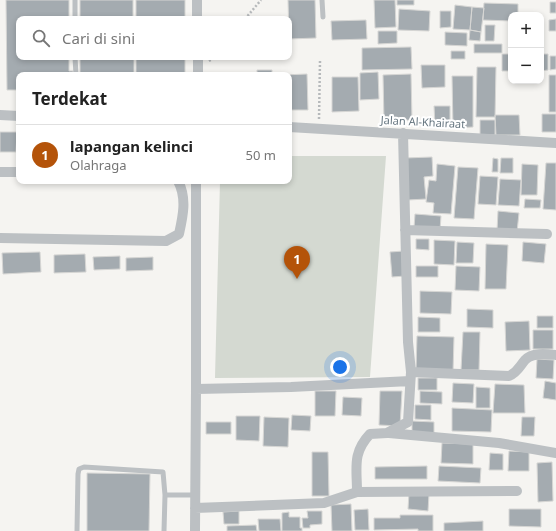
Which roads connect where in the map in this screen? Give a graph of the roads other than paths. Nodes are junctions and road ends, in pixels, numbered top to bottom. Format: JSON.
{"nodes":[{"id":1,"x":75,"y":0,"type":"edge"},
{"id":2,"x":197,"y":0,"type":"edge"},
{"id":3,"x":322,"y":0,"type":"edge"},
{"id":4,"x":75,"y":16,"type":"edge"},
{"id":5,"x":197,"y":16,"type":"edge"},
{"id":6,"x":323,"y":17,"type":"dead end"},
{"id":7,"x":75,"y":60,"type":"edge"},
{"id":8,"x":198,"y":60,"type":"edge"},
{"id":9,"x":76,"y":72,"type":"edge"},
{"id":10,"x":198,"y":72,"type":"edge"},
{"id":11,"x":0,"y":115,"type":"edge"},
{"id":12,"x":16,"y":116,"type":"edge"},
{"id":13,"x":292,"y":127,"type":"edge"},
{"id":14,"x":403,"y":133,"type":"junction"},
{"id":15,"x":556,"y":143,"type":"edge"},
{"id":16,"x":0,"y":172,"type":"edge"},
{"id":17,"x":16,"y":172,"type":"edge"},
{"id":18,"x":180,"y":184,"type":"edge"},
{"id":19,"x":196,"y":184,"type":"edge"},
{"id":20,"x":405,"y":230,"type":"junction"},
{"id":21,"x":547,"y":234,"type":"dead end"},
{"id":22,"x":0,"y":238,"type":"edge"},
{"id":23,"x":556,"y":355,"type":"edge"},
{"id":24,"x":410,"y":377,"type":"junction"},
{"id":25,"x":196,"y":389,"type":"junction"},
{"id":26,"x":387,"y":433,"type":"junction"},
{"id":27,"x":556,"y":453,"type":"edge"},
{"id":28,"x":517,"y":491,"type":"dead end"},
{"id":29,"x":357,"y":492,"type":"junction"},
{"id":30,"x":195,"y":495,"type":"junction"},
{"id":31,"x":165,"y":496,"type":"junction"},
{"id":32,"x":195,"y":508,"type":"junction"},
{"id":33,"x":77,"y":531,"type":"edge"},
{"id":34,"x":164,"y":531,"type":"edge"},
{"id":35,"x":194,"y":531,"type":"edge"}],
"edges":[{"from":1,"to":4,"type":"lane"},
{"from":2,"to":5,"type":"street"},
{"from":3,"to":6,"type":"lane"},
{"from":7,"to":9,"type":"lane"},
{"from":8,"to":10,"type":"street"},
{"from":11,"to":12,"type":"street"},
{"from":13,"to":14,"type":"street","name":"Jalan Al-Khairaat"},
{"from":14,"to":15,"type":"street","name":"Jalan Al-Khairaat"},
{"from":14,"to":20,"type":"street"},
{"from":16,"to":17,"type":"street"},
{"from":18,"to":22,"type":"street"},
{"from":19,"to":25,"type":"street"},
{"from":20,"to":21,"type":"street"},
{"from":20,"to":24,"type":"street"},
{"from":23,"to":24,"type":"street"},
{"from":24,"to":25,"type":"street"},
{"from":24,"to":26,"type":"street"},
{"from":25,"to":30,"type":"street"},
{"from":26,"to":27,"type":"street"},
{"from":26,"to":29,"type":"street"},
{"from":28,"to":29,"type":"street"},
{"from":29,"to":32,"type":"street"},
{"from":30,"to":31,"type":"lane"},
{"from":30,"to":32,"type":"street"},
{"from":31,"to":33,"type":"lane"},
{"from":31,"to":34,"type":"lane"},
{"from":32,"to":35,"type":"street"}]}
